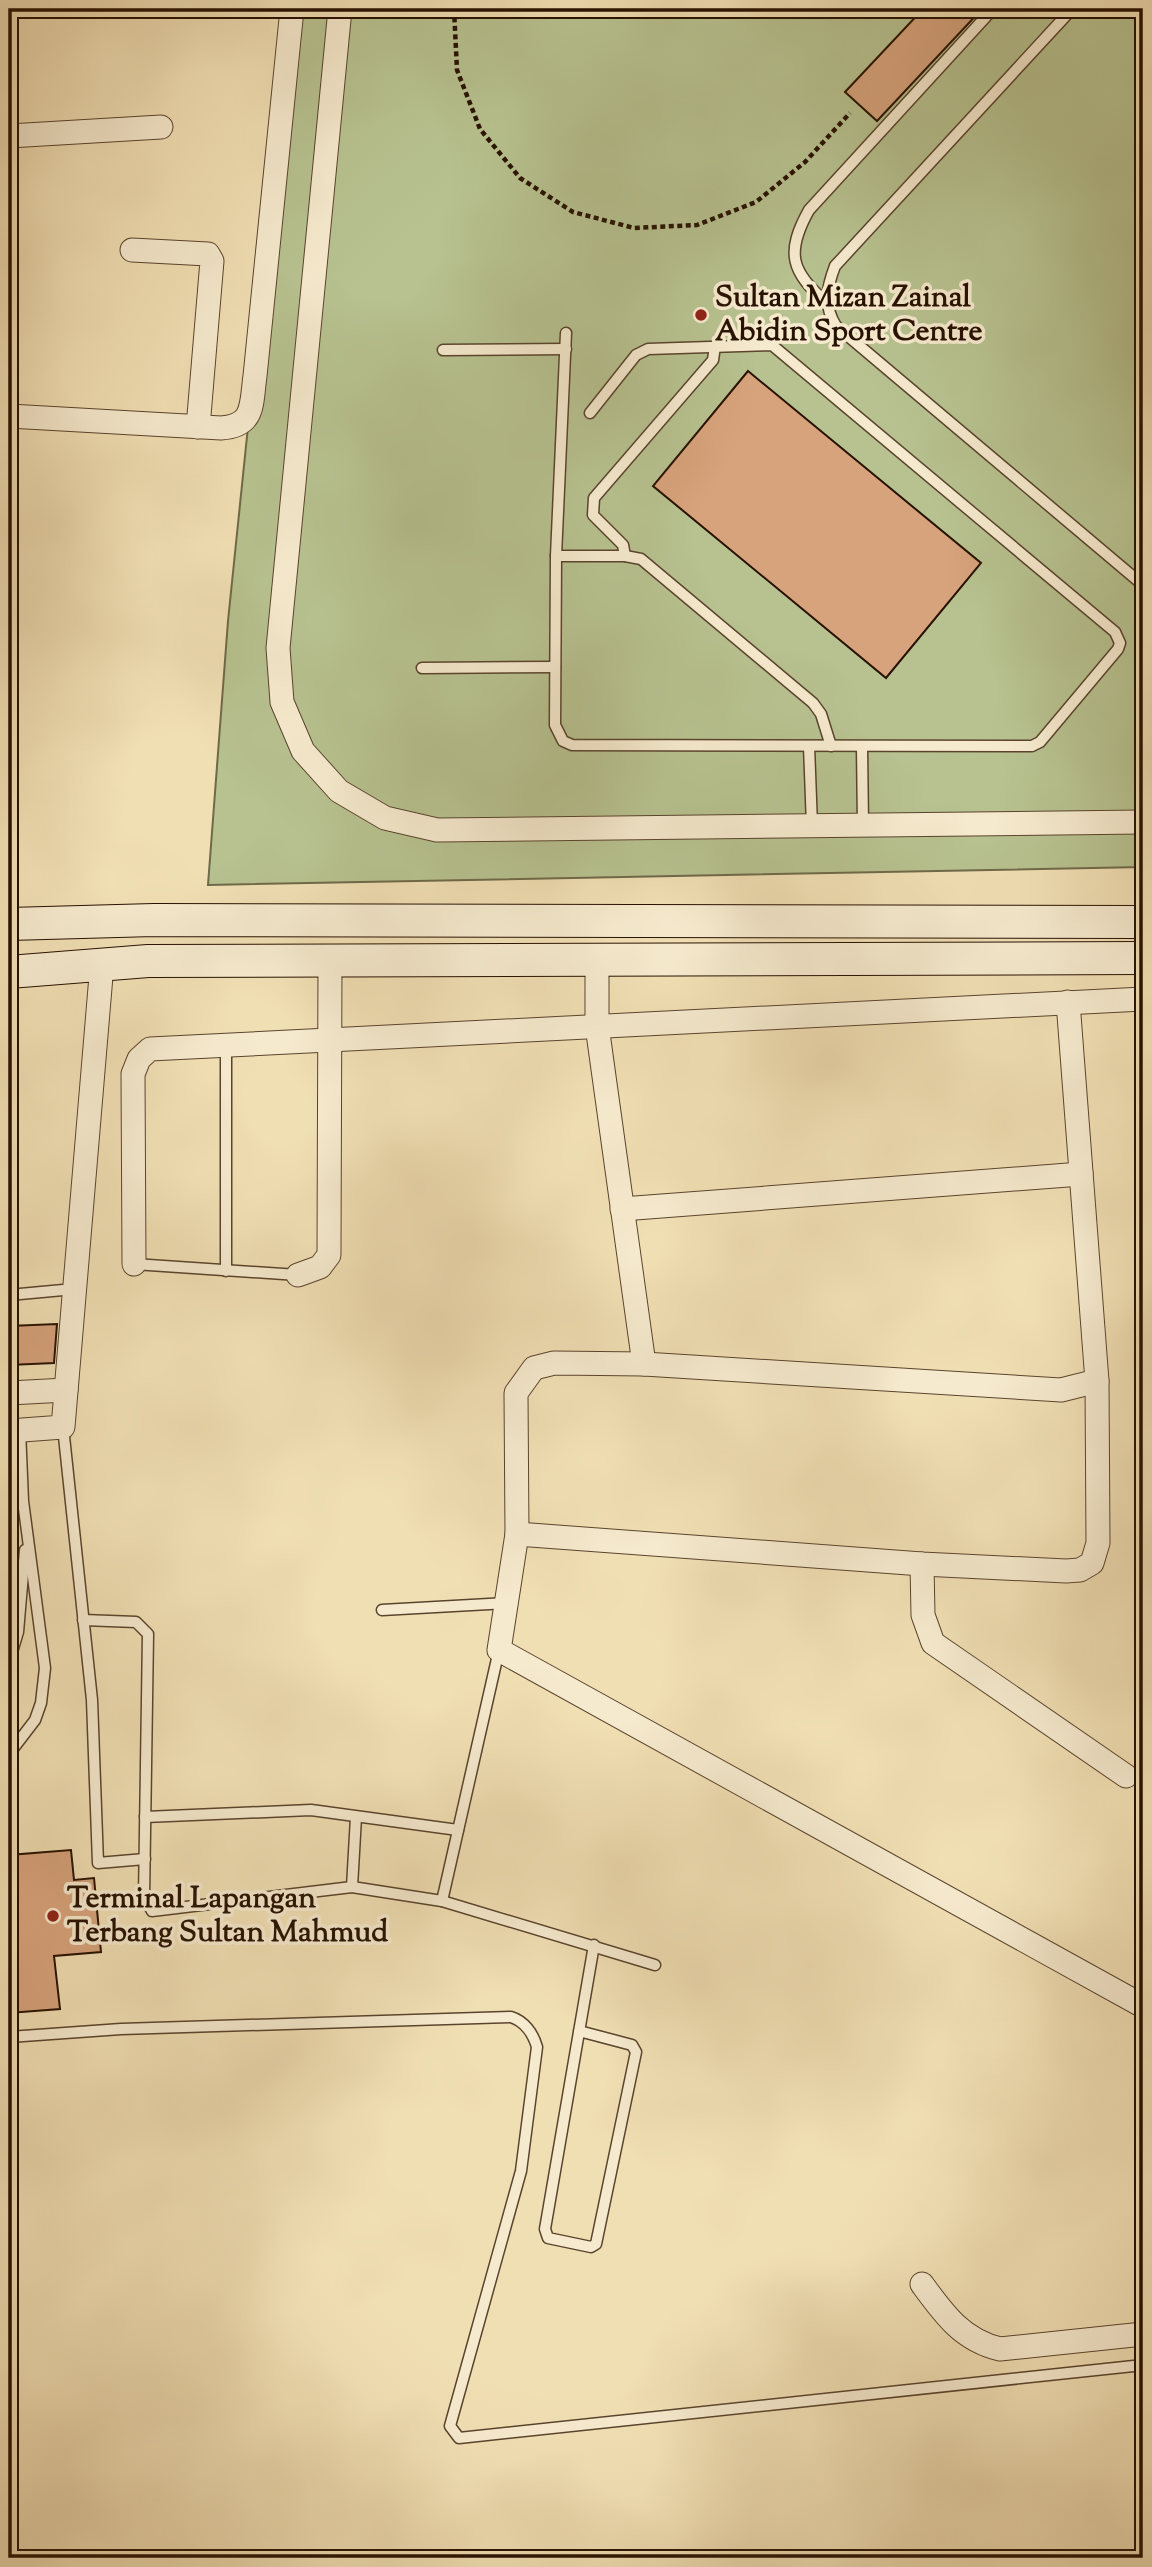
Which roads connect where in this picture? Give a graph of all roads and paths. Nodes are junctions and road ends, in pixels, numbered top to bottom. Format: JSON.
{"nodes":[{"id":1,"x":292,"y":9,"type":"edge"},
{"id":2,"x":340,"y":9,"type":"edge"},
{"id":3,"x":454,"y":9,"type":"edge"},
{"id":4,"x":993,"y":9,"type":"edge"},
{"id":5,"x":1072,"y":9,"type":"edge"},
{"id":6,"x":850,"y":113,"type":"dead end"},
{"id":7,"x":161,"y":127,"type":"dead end"},
{"id":8,"x":9,"y":136,"type":"edge"},
{"id":9,"x":132,"y":250,"type":"dead end"},
{"id":10,"x":827,"y":303,"type":"junction"},
{"id":11,"x":566,"y":333,"type":"dead end"},
{"id":12,"x":715,"y":346,"type":"junction"},
{"id":13,"x":566,"y":349,"type":"junction"},
{"id":14,"x":443,"y":350,"type":"dead end"},
{"id":15,"x":590,"y":412,"type":"dead end"},
{"id":16,"x":9,"y":416,"type":"edge"},
{"id":17,"x":198,"y":426,"type":"junction"},
{"id":18,"x":556,"y":556,"type":"junction"},
{"id":19,"x":625,"y":556,"type":"junction"},
{"id":20,"x":1143,"y":585,"type":"edge"},
{"id":21,"x":555,"y":667,"type":"junction"},
{"id":22,"x":422,"y":668,"type":"dead end"},
{"id":23,"x":809,"y":746,"type":"junction"},
{"id":24,"x":831,"y":746,"type":"junction"},
{"id":25,"x":862,"y":747,"type":"junction"},
{"id":26,"x":1143,"y":822,"type":"edge"},
{"id":27,"x":863,"y":825,"type":"junction"},
{"id":28,"x":812,"y":826,"type":"junction"},
{"id":29,"x":1143,"y":922,"type":"edge"},
{"id":30,"x":9,"y":924,"type":"edge"},
{"id":31,"x":1143,"y":958,"type":"edge"},
{"id":32,"x":330,"y":961,"type":"junction"},
{"id":33,"x":597,"y":961,"type":"junction"},
{"id":34,"x":102,"y":964,"type":"junction"},
{"id":35,"x":9,"y":972,"type":"edge"},
{"id":36,"x":1143,"y":999,"type":"edge"},
{"id":37,"x":1068,"y":1002,"type":"junction"},
{"id":38,"x":597,"y":1026,"type":"junction"},
{"id":39,"x":331,"y":1039,"type":"junction"},
{"id":40,"x":226,"y":1045,"type":"junction"},
{"id":41,"x":133,"y":1074,"type":"junction"},
{"id":42,"x":93,"y":1076,"type":"junction"},
{"id":43,"x":1081,"y":1174,"type":"junction"},
{"id":44,"x":622,"y":1209,"type":"junction"},
{"id":45,"x":134,"y":1264,"type":"joint"},
{"id":46,"x":226,"y":1271,"type":"junction"},
{"id":47,"x":298,"y":1275,"type":"joint"},
{"id":48,"x":74,"y":1289,"type":"junction"},
{"id":49,"x":9,"y":1295,"type":"edge"},
{"id":50,"x":644,"y":1364,"type":"junction"},
{"id":51,"x":1097,"y":1381,"type":"junction"},
{"id":52,"x":66,"y":1390,"type":"junction"},
{"id":53,"x":9,"y":1393,"type":"edge"},
{"id":54,"x":63,"y":1427,"type":"junction"},
{"id":55,"x":14,"y":1430,"type":"edge"},
{"id":56,"x":9,"y":1477,"type":"edge"},
{"id":57,"x":23,"y":1501,"type":"junction"},
{"id":58,"x":27,"y":1530,"type":"junction"},
{"id":59,"x":517,"y":1534,"type":"junction"},
{"id":60,"x":922,"y":1564,"type":"junction"},
{"id":61,"x":507,"y":1603,"type":"junction"},
{"id":62,"x":382,"y":1610,"type":"dead end"},
{"id":63,"x":83,"y":1620,"type":"junction"},
{"id":64,"x":499,"y":1650,"type":"junction"},
{"id":65,"x":9,"y":1662,"type":"edge"},
{"id":66,"x":79,"y":1699,"type":"dead end"},
{"id":67,"x":92,"y":1700,"type":"junction"},
{"id":68,"x":9,"y":1754,"type":"edge"},
{"id":69,"x":1126,"y":1776,"type":"dead end"},
{"id":70,"x":356,"y":1816,"type":"junction"},
{"id":71,"x":145,"y":1817,"type":"junction"},
{"id":72,"x":458,"y":1830,"type":"junction"},
{"id":73,"x":145,"y":1859,"type":"junction"},
{"id":74,"x":352,"y":1887,"type":"junction"},
{"id":75,"x":442,"y":1900,"type":"junction"},
{"id":76,"x":594,"y":1945,"type":"junction"},
{"id":77,"x":655,"y":1965,"type":"dead end"},
{"id":78,"x":1143,"y":2006,"type":"edge"},
{"id":79,"x":579,"y":2031,"type":"junction"},
{"id":80,"x":9,"y":2037,"type":"edge"},
{"id":81,"x":922,"y":2284,"type":"dead end"},
{"id":82,"x":1143,"y":2334,"type":"edge"},
{"id":83,"x":1143,"y":2365,"type":"edge"}],
"edges":[{"from":1,"to":17,"type":"street"},
{"from":2,"to":28,"type":"street"},
{"from":3,"to":6,"type":"path"},
{"from":4,"to":10,"type":"lane"},
{"from":5,"to":10,"type":"lane"},
{"from":7,"to":8,"type":"street"},
{"from":9,"to":17,"type":"street"},
{"from":10,"to":20,"type":"lane"},
{"from":11,"to":13,"type":"lane"},
{"from":12,"to":15,"type":"lane"},
{"from":12,"to":19,"type":"lane"},
{"from":12,"to":25,"type":"lane"},
{"from":13,"to":14,"type":"lane"},
{"from":13,"to":18,"type":"lane"},
{"from":16,"to":17,"type":"street"},
{"from":18,"to":19,"type":"lane"},
{"from":18,"to":21,"type":"lane"},
{"from":19,"to":24,"type":"lane"},
{"from":21,"to":22,"type":"lane"},
{"from":21,"to":23,"type":"lane"},
{"from":23,"to":24,"type":"lane"},
{"from":23,"to":28,"type":"lane"},
{"from":24,"to":25,"type":"lane"},
{"from":25,"to":27,"type":"lane"},
{"from":26,"to":27,"type":"street"},
{"from":27,"to":28,"type":"street"},
{"from":29,"to":30,"type":"main road"},
{"from":31,"to":33,"type":"main road"},
{"from":32,"to":33,"type":"main road"},
{"from":32,"to":34,"type":"main road"},
{"from":32,"to":39,"type":"street"},
{"from":33,"to":38,"type":"street"},
{"from":34,"to":35,"type":"main road"},
{"from":34,"to":42,"type":"street"},
{"from":36,"to":37,"type":"street"},
{"from":37,"to":38,"type":"street"},
{"from":37,"to":43,"type":"street"},
{"from":38,"to":39,"type":"street"},
{"from":38,"to":44,"type":"street"},
{"from":39,"to":40,"type":"street"},
{"from":39,"to":47,"type":"street"},
{"from":40,"to":41,"type":"street"},
{"from":40,"to":46,"type":"lane"},
{"from":41,"to":42,"type":"street"},
{"from":41,"to":45,"type":"street"},
{"from":42,"to":48,"type":"street"},
{"from":43,"to":44,"type":"street"},
{"from":43,"to":51,"type":"street"},
{"from":44,"to":50,"type":"street"},
{"from":45,"to":46,"type":"lane"},
{"from":46,"to":47,"type":"lane"},
{"from":48,"to":49,"type":"lane"},
{"from":48,"to":52,"type":"street"},
{"from":50,"to":51,"type":"street"},
{"from":50,"to":59,"type":"street"},
{"from":51,"to":60,"type":"street"},
{"from":52,"to":53,"type":"street"},
{"from":52,"to":54,"type":"street"},
{"from":54,"to":55,"type":"street"},
{"from":54,"to":63,"type":"lane"},
{"from":55,"to":57,"type":"lane"},
{"from":56,"to":57,"type":"lane"},
{"from":57,"to":58,"type":"lane"},
{"from":58,"to":65,"type":"lane"},
{"from":58,"to":68,"type":"lane"},
{"from":59,"to":60,"type":"street"},
{"from":59,"to":61,"type":"street"},
{"from":60,"to":69,"type":"street"},
{"from":61,"to":62,"type":"lane"},
{"from":61,"to":64,"type":"street"},
{"from":63,"to":67,"type":"lane"},
{"from":63,"to":71,"type":"lane"},
{"from":64,"to":72,"type":"lane"},
{"from":64,"to":78,"type":"street"},
{"from":66,"to":67,"type":"lane"},
{"from":67,"to":73,"type":"lane"},
{"from":70,"to":71,"type":"lane"},
{"from":70,"to":72,"type":"lane"},
{"from":70,"to":74,"type":"lane"},
{"from":71,"to":73,"type":"lane"},
{"from":72,"to":75,"type":"lane"},
{"from":73,"to":74,"type":"lane"},
{"from":74,"to":75,"type":"lane"},
{"from":75,"to":76,"type":"lane"},
{"from":76,"to":77,"type":"lane"},
{"from":76,"to":79,"type":"lane"},
{"from":79,"to":79,"type":"lane"},
{"from":80,"to":83,"type":"lane"},
{"from":81,"to":82,"type":"street"}]}
